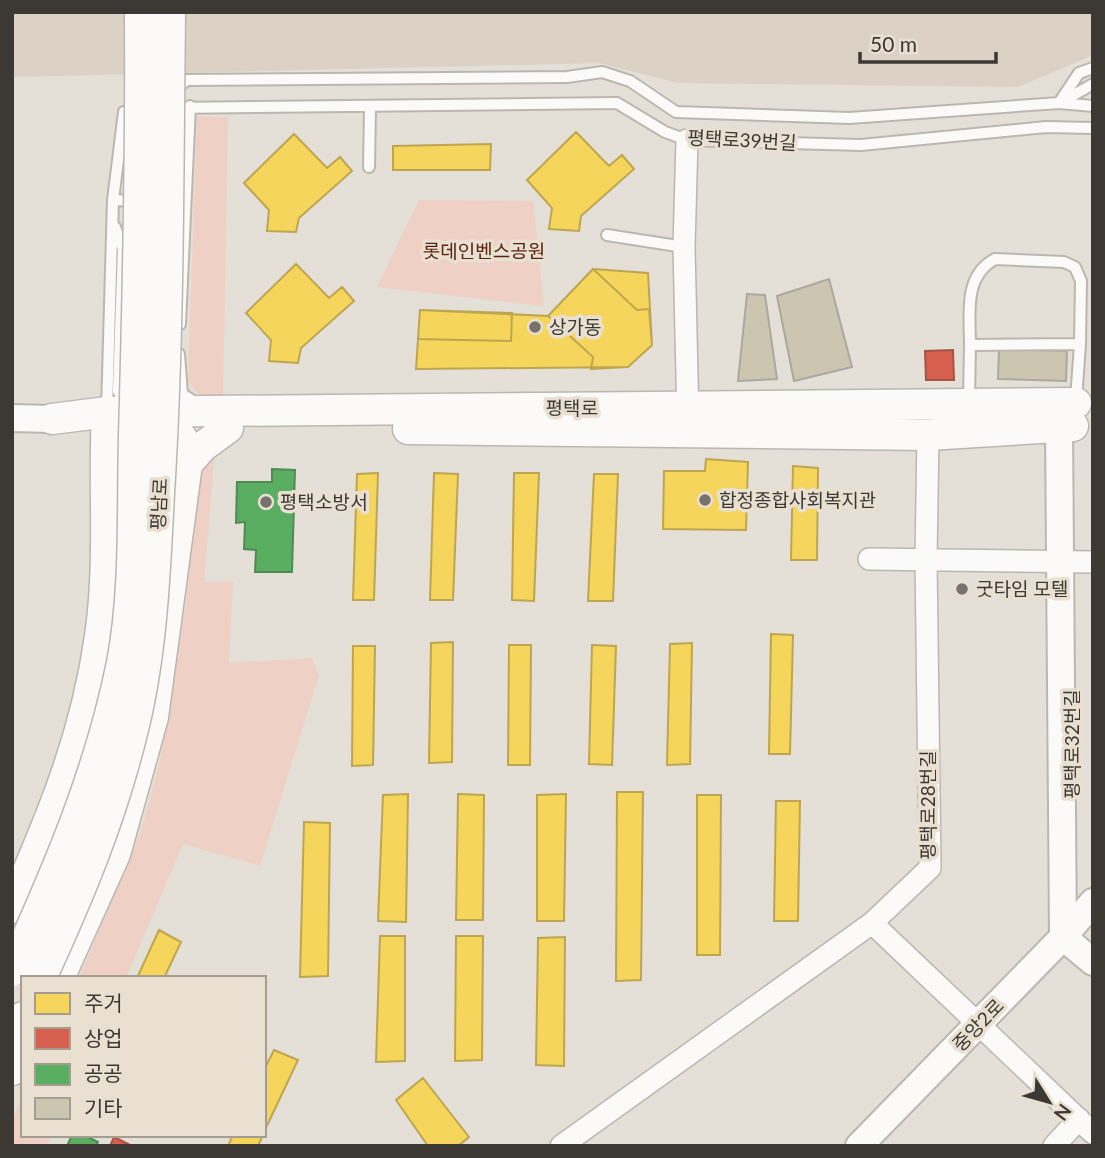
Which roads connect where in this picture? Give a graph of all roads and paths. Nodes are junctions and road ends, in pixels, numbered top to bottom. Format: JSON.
{"nodes":[{"id":1,"x":140,"y":12,"type":"edge"},
{"id":2,"x":170,"y":12,"type":"edge"},
{"id":3,"x":1093,"y":68,"type":"edge"},
{"id":4,"x":1093,"y":84,"type":"edge"},
{"id":5,"x":1059,"y":103,"type":"junction"},
{"id":6,"x":190,"y":106,"type":"junction"},
{"id":7,"x":1093,"y":106,"type":"edge"},
{"id":8,"x":174,"y":108,"type":"junction"},
{"id":9,"x":370,"y":108,"type":"junction"},
{"id":10,"x":161,"y":109,"type":"dead end"},
{"id":11,"x":149,"y":110,"type":"dead end"},
{"id":12,"x":1093,"y":128,"type":"edge"},
{"id":13,"x":687,"y":140,"type":"junction"},
{"id":14,"x":369,"y":167,"type":"dead end"},
{"id":15,"x":113,"y":200,"type":"junction"},
{"id":16,"x":160,"y":202,"type":"junction"},
{"id":17,"x":113,"y":221,"type":"junction"},
{"id":18,"x":607,"y":235,"type":"dead end"},
{"id":19,"x":684,"y":247,"type":"junction"},
{"id":20,"x":181,"y":308,"type":"junction"},
{"id":21,"x":1080,"y":344,"type":"junction"},
{"id":22,"x":970,"y":345,"type":"junction"},
{"id":23,"x":107,"y":412,"type":"junction"},
{"id":24,"x":1079,"y":417,"type":"edge"},
{"id":25,"x":12,"y":418,"type":"edge"},
{"id":26,"x":52,"y":419,"type":"joint"},
{"id":27,"x":218,"y":419,"type":"junction"},
{"id":28,"x":688,"y":419,"type":"junction"},
{"id":29,"x":969,"y":419,"type":"junction"},
{"id":30,"x":928,"y":420,"type":"junction"},
{"id":31,"x":166,"y":422,"type":"junction"},
{"id":32,"x":187,"y":464,"type":"junction"},
{"id":33,"x":869,"y":559,"type":"dead end"},
{"id":34,"x":926,"y":559,"type":"junction"},
{"id":35,"x":1076,"y":562,"type":"edge"},
{"id":36,"x":1093,"y":902,"type":"edge"},
{"id":37,"x":12,"y":908,"type":"edge"},
{"id":38,"x":872,"y":923,"type":"junction"},
{"id":39,"x":1067,"y":931,"type":"junction"},
{"id":40,"x":1093,"y":944,"type":"edge"},
{"id":41,"x":1093,"y":962,"type":"edge"},
{"id":42,"x":12,"y":971,"type":"edge"},
{"id":43,"x":42,"y":976,"type":"edge"},
{"id":44,"x":60,"y":976,"type":"edge"},
{"id":45,"x":979,"y":1024,"type":"junction"},
{"id":46,"x":19,"y":1034,"type":"edge"},
{"id":47,"x":12,"y":1070,"type":"edge"},
{"id":48,"x":1086,"y":1126,"type":"edge"},
{"id":49,"x":561,"y":1146,"type":"edge"},
{"id":50,"x":859,"y":1146,"type":"edge"},
{"id":51,"x":1054,"y":1146,"type":"edge"}],
"edges":[{"from":1,"to":42,"type":"main road","name":"평남로","bridge":true},
{"from":2,"to":43,"type":"main road","name":"평남로","bridge":true},
{"from":3,"to":5,"type":"lane"},
{"from":4,"to":5,"type":"lane"},
{"from":5,"to":7,"type":"lane"},
{"from":5,"to":8,"type":"lane"},
{"from":6,"to":8,"type":"lane","name":"평택로39번길"},
{"from":6,"to":9,"type":"lane","name":"평택로39번길"},
{"from":6,"to":20,"type":"lane"},
{"from":8,"to":10,"type":"lane","name":"평택로39번길"},
{"from":8,"to":16,"type":"lane"},
{"from":9,"to":13,"type":"lane","name":"평택로39번길"},
{"from":9,"to":14,"type":"lane"},
{"from":11,"to":15,"type":"lane"},
{"from":12,"to":13,"type":"lane","name":"평택로39번길"},
{"from":13,"to":19,"type":"street"},
{"from":15,"to":16,"type":"lane"},
{"from":15,"to":17,"type":"lane"},
{"from":16,"to":20,"type":"lane"},
{"from":17,"to":23,"type":"lane"},
{"from":17,"to":23,"type":"lane"},
{"from":18,"to":19,"type":"lane"},
{"from":19,"to":28,"type":"street"},
{"from":20,"to":27,"type":"lane"},
{"from":21,"to":22,"type":"lane"},
{"from":21,"to":22,"type":"lane"},
{"from":21,"to":24,"type":"lane"},
{"from":22,"to":29,"type":"lane"},
{"from":23,"to":26,"type":"main road","name":"평택로"},
{"from":23,"to":31,"type":"main road","name":"평택로"},
{"from":23,"to":37,"type":"main road"},
{"from":24,"to":29,"type":"main road","name":"평택로"},
{"from":24,"to":35,"type":"street"},
{"from":25,"to":26,"type":"street"},
{"from":27,"to":28,"type":"main road","name":"평택로"},
{"from":27,"to":31,"type":"main road","name":"평택로"},
{"from":27,"to":32,"type":"main road"},
{"from":28,"to":30,"type":"main road","name":"평택로"},
{"from":29,"to":30,"type":"main road","name":"평택로"},
{"from":30,"to":34,"type":"street","name":"평택로28번길"},
{"from":31,"to":32,"type":"main road"},
{"from":32,"to":44,"type":"main road"},
{"from":33,"to":34,"type":"street"},
{"from":34,"to":35,"type":"street"},
{"from":34,"to":38,"type":"street","name":"평택로28번길"},
{"from":35,"to":39,"type":"street"},
{"from":36,"to":39,"type":"street","name":"중앙2로"},
{"from":38,"to":45,"type":"street"},
{"from":38,"to":49,"type":"street","name":"평택로28번길"},
{"from":39,"to":40,"type":"street"},
{"from":39,"to":41,"type":"street"},
{"from":39,"to":45,"type":"street","name":"중앙2로"},
{"from":45,"to":48,"type":"street"},
{"from":45,"to":50,"type":"street","name":"중앙2로"},
{"from":46,"to":47,"type":"main road"},
{"from":48,"to":51,"type":"street"}]}
